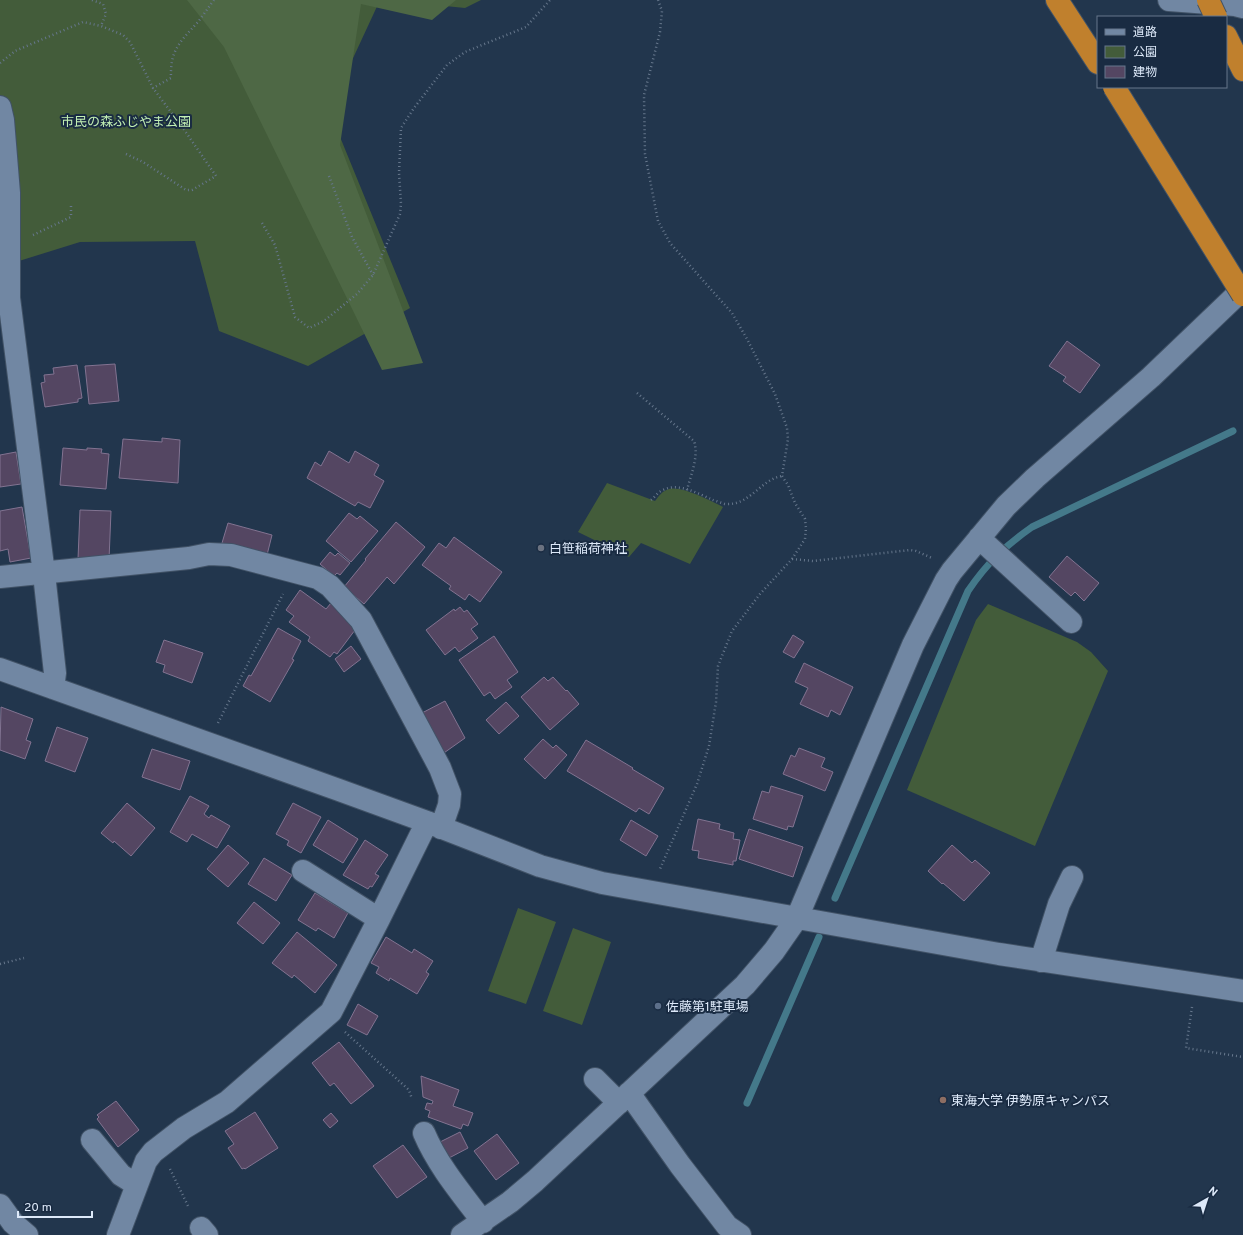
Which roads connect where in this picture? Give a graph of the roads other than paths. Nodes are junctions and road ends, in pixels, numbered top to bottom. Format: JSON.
{"nodes":[{"id":1,"x":1057,"y":0,"type":"edge"},
{"id":2,"x":1169,"y":0,"type":"edge"},
{"id":3,"x":1208,"y":0,"type":"edge"},
{"id":4,"x":1243,"y":7,"type":"edge"},
{"id":5,"x":1216,"y":16,"type":"edge"},
{"id":6,"x":1227,"y":38,"type":"edge"},
{"id":7,"x":1097,"y":61,"type":"edge"},
{"id":8,"x":1243,"y":70,"type":"edge"},
{"id":9,"x":1115,"y":88,"type":"edge"},
{"id":10,"x":0,"y":107,"type":"edge"},
{"id":11,"x":4,"y":279,"type":"edge"},
{"id":12,"x":1243,"y":289,"type":"edge"},
{"id":13,"x":1243,"y":295,"type":"edge"},
{"id":14,"x":991,"y":549,"type":"junction"},
{"id":15,"x":44,"y":574,"type":"junction"},
{"id":16,"x":0,"y":577,"type":"edge"},
{"id":17,"x":1071,"y":622,"type":"dead end"},
{"id":18,"x":0,"y":669,"type":"edge"},
{"id":19,"x":53,"y":688,"type":"junction"},
{"id":20,"x":434,"y":825,"type":"junction"},
{"id":21,"x":303,"y":871,"type":"dead end"},
{"id":22,"x":1072,"y":877,"type":"dead end"},
{"id":23,"x":798,"y":918,"type":"junction"},
{"id":24,"x":379,"y":919,"type":"junction"},
{"id":25,"x":1041,"y":961,"type":"junction"},
{"id":26,"x":1243,"y":990,"type":"edge"},
{"id":27,"x":595,"y":1079,"type":"dead end"},
{"id":28,"x":624,"y":1098,"type":"junction"},
{"id":29,"x":424,"y":1133,"type":"dead end"},
{"id":30,"x":92,"y":1140,"type":"dead end"},
{"id":31,"x":137,"y":1185,"type":"junction"},
{"id":32,"x":0,"y":1205,"type":"edge"},
{"id":33,"x":483,"y":1222,"type":"junction"},
{"id":34,"x":734,"y":1233,"type":"edge"},
{"id":35,"x":27,"y":1235,"type":"edge"},
{"id":36,"x":118,"y":1235,"type":"edge"},
{"id":37,"x":462,"y":1235,"type":"edge"}],
"edges":[{"from":1,"to":7,"type":"highway"},
{"from":2,"to":4,"type":"street"},
{"from":3,"to":5,"type":"highway","bridge":true},
{"from":6,"to":8,"type":"highway"},
{"from":9,"to":13,"type":"highway","bridge":true},
{"from":10,"to":11,"type":"street"},
{"from":11,"to":15,"type":"street"},
{"from":12,"to":14,"type":"street"},
{"from":14,"to":17,"type":"street"},
{"from":14,"to":23,"type":"street"},
{"from":15,"to":16,"type":"street"},
{"from":15,"to":19,"type":"street"},
{"from":15,"to":20,"type":"street"},
{"from":18,"to":19,"type":"street"},
{"from":19,"to":20,"type":"street"},
{"from":20,"to":23,"type":"street"},
{"from":20,"to":24,"type":"street"},
{"from":21,"to":24,"type":"street"},
{"from":22,"to":25,"type":"street"},
{"from":23,"to":25,"type":"street"},
{"from":23,"to":28,"type":"street"},
{"from":24,"to":31,"type":"street"},
{"from":25,"to":26,"type":"street"},
{"from":27,"to":28,"type":"street"},
{"from":28,"to":33,"type":"street"},
{"from":28,"to":34,"type":"street"},
{"from":29,"to":33,"type":"street"},
{"from":30,"to":31,"type":"street"},
{"from":31,"to":36,"type":"street"},
{"from":32,"to":35,"type":"street"},
{"from":33,"to":37,"type":"street"}]}
